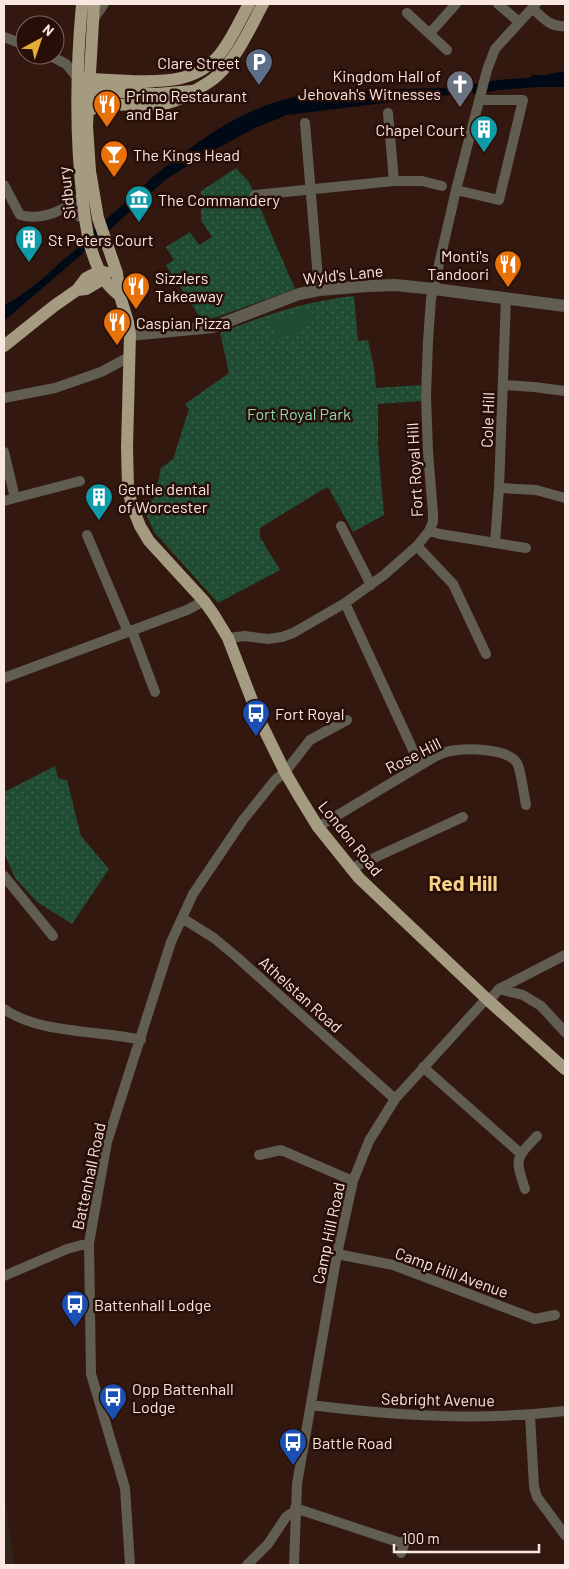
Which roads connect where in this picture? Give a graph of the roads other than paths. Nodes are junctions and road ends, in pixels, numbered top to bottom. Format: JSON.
{"nodes":[{"id":1,"x":82,"y":4,"type":"edge"},
{"id":2,"x":94,"y":4,"type":"edge"},
{"id":3,"x":104,"y":4,"type":"edge"},
{"id":4,"x":249,"y":4,"type":"edge"},
{"id":5,"x":263,"y":4,"type":"edge"},
{"id":6,"x":456,"y":4,"type":"edge"},
{"id":7,"x":498,"y":4,"type":"edge"},
{"id":8,"x":534,"y":6,"type":"edge"},
{"id":9,"x":407,"y":13,"type":"dead end"},
{"id":10,"x":93,"y":20,"type":"junction"},
{"id":11,"x":519,"y":22,"type":"junction"},
{"id":12,"x":565,"y":26,"type":"edge"},
{"id":13,"x":430,"y":33,"type":"junction"},
{"id":14,"x":447,"y":50,"type":"dead end"},
{"id":15,"x":65,"y":63,"type":"edge"},
{"id":16,"x":77,"y":77,"type":"junction"},
{"id":17,"x":90,"y":84,"type":"junction"},
{"id":18,"x":194,"y":91,"type":"junction"},
{"id":19,"x":480,"y":100,"type":"junction"},
{"id":20,"x":88,"y":110,"type":"junction"},
{"id":21,"x":388,"y":112,"type":"dead end"},
{"id":22,"x":304,"y":123,"type":"dead end"},
{"id":23,"x":394,"y":181,"type":"junction"},
{"id":24,"x":4,"y":185,"type":"edge"},
{"id":25,"x":442,"y":186,"type":"dead end"},
{"id":26,"x":311,"y":189,"type":"junction"},
{"id":27,"x":456,"y":190,"type":"junction"},
{"id":28,"x":255,"y":195,"type":"dead end"},
{"id":29,"x":82,"y":196,"type":"junction"},
{"id":30,"x":66,"y":209,"type":"junction"},
{"id":31,"x":90,"y":221,"type":"junction"},
{"id":32,"x":102,"y":240,"type":"junction"},
{"id":33,"x":97,"y":254,"type":"junction"},
{"id":34,"x":104,"y":275,"type":"junction"},
{"id":35,"x":434,"y":289,"type":"junction"},
{"id":36,"x":319,"y":290,"type":"junction"},
{"id":37,"x":506,"y":298,"type":"junction"},
{"id":38,"x":565,"y":306,"type":"edge"},
{"id":39,"x":130,"y":335,"type":"junction"},
{"id":40,"x":4,"y":346,"type":"edge"},
{"id":41,"x":128,"y":357,"type":"junction"},
{"id":42,"x":503,"y":386,"type":"junction"},
{"id":43,"x":565,"y":391,"type":"edge"},
{"id":44,"x":4,"y":398,"type":"edge"},
{"id":45,"x":4,"y":452,"type":"edge"},
{"id":46,"x":80,"y":481,"type":"dead end"},
{"id":47,"x":499,"y":488,"type":"junction"},
{"id":48,"x":15,"y":498,"type":"junction"},
{"id":49,"x":565,"y":498,"type":"edge"},
{"id":50,"x":4,"y":501,"type":"edge"},
{"id":51,"x":341,"y":526,"type":"dead end"},
{"id":52,"x":429,"y":531,"type":"junction"},
{"id":53,"x":87,"y":536,"type":"dead end"},
{"id":54,"x":495,"y":543,"type":"junction"},
{"id":55,"x":417,"y":546,"type":"junction"},
{"id":56,"x":526,"y":548,"type":"dead end"},
{"id":57,"x":160,"y":554,"type":"joint"},
{"id":58,"x":371,"y":585,"type":"junction"},
{"id":59,"x":204,"y":601,"type":"junction"},
{"id":60,"x":345,"y":603,"type":"junction"},
{"id":61,"x":130,"y":631,"type":"junction"},
{"id":62,"x":228,"y":638,"type":"junction"},
{"id":63,"x":486,"y":654,"type":"dead end"},
{"id":64,"x":4,"y":678,"type":"edge"},
{"id":65,"x":155,"y":692,"type":"dead end"},
{"id":66,"x":347,"y":720,"type":"dead end"},
{"id":67,"x":420,"y":765,"type":"junction"},
{"id":68,"x":285,"y":772,"type":"junction"},
{"id":69,"x":526,"y":805,"type":"dead end"},
{"id":70,"x":463,"y":817,"type":"dead end"},
{"id":71,"x":318,"y":827,"type":"junction"},
{"id":72,"x":350,"y":869,"type":"junction"},
{"id":73,"x":4,"y":876,"type":"edge"},
{"id":74,"x":182,"y":918,"type":"junction"},
{"id":75,"x":53,"y":936,"type":"dead end"},
{"id":76,"x":565,"y":955,"type":"edge"},
{"id":77,"x":500,"y":989,"type":"junction"},
{"id":78,"x":488,"y":1000,"type":"junction"},
{"id":79,"x":4,"y":1009,"type":"edge"},
{"id":80,"x":565,"y":1032,"type":"edge"},
{"id":81,"x":141,"y":1040,"type":"junction"},
{"id":82,"x":423,"y":1067,"type":"junction"},
{"id":83,"x":565,"y":1069,"type":"edge"},
{"id":84,"x":395,"y":1099,"type":"junction"},
{"id":85,"x":538,"y":1136,"type":"dead end"},
{"id":86,"x":520,"y":1153,"type":"junction"},
{"id":87,"x":259,"y":1155,"type":"dead end"},
{"id":88,"x":353,"y":1181,"type":"junction"},
{"id":89,"x":525,"y":1189,"type":"dead end"},
{"id":90,"x":89,"y":1243,"type":"junction"},
{"id":91,"x":337,"y":1254,"type":"junction"},
{"id":92,"x":4,"y":1276,"type":"edge"},
{"id":93,"x":555,"y":1315,"type":"dead end"},
{"id":94,"x":311,"y":1406,"type":"junction"},
{"id":95,"x":565,"y":1411,"type":"edge"},
{"id":96,"x":530,"y":1415,"type":"junction"},
{"id":97,"x":295,"y":1511,"type":"junction"},
{"id":98,"x":565,"y":1535,"type":"edge"},
{"id":99,"x":404,"y":1544,"type":"dead end"},
{"id":100,"x":130,"y":1565,"type":"edge"},
{"id":101,"x":247,"y":1565,"type":"edge"},
{"id":102,"x":294,"y":1565,"type":"edge"}],
"edges":[{"from":1,"to":16,"type":"main road","name":"Sidbury"},
{"from":2,"to":10,"type":"main road","name":"Sidbury"},
{"from":3,"to":10,"type":"street"},
{"from":4,"to":17,"type":"main road"},
{"from":5,"to":18,"type":"main road"},
{"from":6,"to":13,"type":"street"},
{"from":7,"to":11,"type":"street"},
{"from":8,"to":11,"type":"street","name":"Fort Royal Hill"},
{"from":8,"to":12,"type":"street"},
{"from":9,"to":13,"type":"street"},
{"from":10,"to":17,"type":"main road","name":"Sidbury"},
{"from":11,"to":19,"type":"street","name":"Fort Royal Hill"},
{"from":13,"to":14,"type":"street"},
{"from":15,"to":16,"type":"street"},
{"from":16,"to":17,"type":"main road"},
{"from":16,"to":29,"type":"main road","name":"Sidbury"},
{"from":17,"to":18,"type":"main road"},
{"from":17,"to":20,"type":"main road","name":"Sidbury"},
{"from":18,"to":20,"type":"main road"},
{"from":19,"to":27,"type":"street","name":"Fort Royal Hill"},
{"from":19,"to":27,"type":"street"},
{"from":20,"to":31,"type":"main road","name":"Sidbury"},
{"from":21,"to":23,"type":"street"},
{"from":22,"to":26,"type":"street"},
{"from":23,"to":25,"type":"street"},
{"from":23,"to":26,"type":"street"},
{"from":24,"to":30,"type":"street"},
{"from":26,"to":28,"type":"street"},
{"from":26,"to":36,"type":"street"},
{"from":27,"to":35,"type":"street","name":"Fort Royal Hill"},
{"from":29,"to":30,"type":"street"},
{"from":29,"to":31,"type":"main road","name":"Sidbury"},
{"from":30,"to":31,"type":"street"},
{"from":31,"to":32,"type":"main road"},
{"from":31,"to":33,"type":"main road","name":"Sidbury"},
{"from":32,"to":33,"type":"main road"},
{"from":32,"to":34,"type":"main road","name":"Sidbury"},
{"from":33,"to":34,"type":"main road","name":"Sidbury"},
{"from":34,"to":39,"type":"main road","name":"Sidbury"},
{"from":34,"to":40,"type":"main road"},
{"from":35,"to":36,"type":"street","name":"Wyld's Lane"},
{"from":35,"to":37,"type":"street","name":"Wyld's Lane"},
{"from":35,"to":52,"type":"street","name":"Fort Royal Hill"},
{"from":36,"to":39,"type":"street","name":"Wyld's Lane"},
{"from":37,"to":38,"type":"street","name":"Wyld's Lane"},
{"from":37,"to":42,"type":"street","name":"Cole Hill"},
{"from":39,"to":41,"type":"main road","name":"Sidbury"},
{"from":41,"to":44,"type":"street"},
{"from":41,"to":57,"type":"main road","name":"Sidbury"},
{"from":42,"to":43,"type":"street"},
{"from":42,"to":47,"type":"street","name":"Cole Hill"},
{"from":45,"to":48,"type":"street"},
{"from":46,"to":48,"type":"street"},
{"from":47,"to":49,"type":"street"},
{"from":47,"to":54,"type":"street","name":"Cole Hill"},
{"from":48,"to":50,"type":"street"},
{"from":51,"to":58,"type":"street"},
{"from":52,"to":54,"type":"street"},
{"from":52,"to":55,"type":"street","name":"Fort Royal Hill"},
{"from":53,"to":61,"type":"street"},
{"from":54,"to":56,"type":"street"},
{"from":55,"to":58,"type":"street","name":"Fort Royal Hill"},
{"from":55,"to":63,"type":"street"},
{"from":57,"to":59,"type":"main road","name":"London Road"},
{"from":58,"to":60,"type":"street","name":"Fort Royal Hill"},
{"from":59,"to":61,"type":"street"},
{"from":59,"to":62,"type":"main road","name":"London Road"},
{"from":60,"to":62,"type":"street","name":"Fort Royal Hill"},
{"from":60,"to":67,"type":"street"},
{"from":61,"to":64,"type":"street"},
{"from":61,"to":65,"type":"street"},
{"from":62,"to":68,"type":"main road","name":"London Road"},
{"from":66,"to":68,"type":"street","name":"Battenhall Road"},
{"from":67,"to":69,"type":"street","name":"Rose Hill"},
{"from":67,"to":71,"type":"street","name":"Rose Hill"},
{"from":68,"to":71,"type":"main road","name":"London Road"},
{"from":68,"to":74,"type":"street","name":"Battenhall Road"},
{"from":70,"to":72,"type":"street"},
{"from":71,"to":72,"type":"main road","name":"London Road"},
{"from":72,"to":78,"type":"main road","name":"London Road"},
{"from":73,"to":75,"type":"street"},
{"from":74,"to":81,"type":"street","name":"Battenhall Road"},
{"from":74,"to":84,"type":"street","name":"Athelstan Road"},
{"from":76,"to":77,"type":"street","name":"Camp Hill Road"},
{"from":77,"to":78,"type":"street","name":"Camp Hill Road"},
{"from":77,"to":80,"type":"street"},
{"from":78,"to":82,"type":"street","name":"Camp Hill Road"},
{"from":78,"to":83,"type":"main road","name":"London Road"},
{"from":79,"to":81,"type":"street"},
{"from":81,"to":90,"type":"street","name":"Battenhall Road"},
{"from":82,"to":84,"type":"street","name":"Camp Hill Road"},
{"from":82,"to":86,"type":"street"},
{"from":84,"to":88,"type":"street","name":"Camp Hill Road"},
{"from":85,"to":86,"type":"street"},
{"from":86,"to":89,"type":"street"},
{"from":87,"to":88,"type":"street"},
{"from":88,"to":91,"type":"street","name":"Camp Hill Road"},
{"from":90,"to":92,"type":"street"},
{"from":90,"to":100,"type":"street","name":"Battenhall Road"},
{"from":91,"to":93,"type":"street","name":"Camp Hill Avenue"},
{"from":91,"to":94,"type":"street","name":"Camp Hill Road"},
{"from":94,"to":96,"type":"street","name":"Sebright Avenue"},
{"from":94,"to":97,"type":"street","name":"Camp Hill Road"},
{"from":95,"to":96,"type":"street","name":"Sebright Avenue"},
{"from":96,"to":98,"type":"street"},
{"from":97,"to":99,"type":"street"},
{"from":97,"to":101,"type":"street"},
{"from":97,"to":102,"type":"street","name":"Camp Hill Road"}]}
